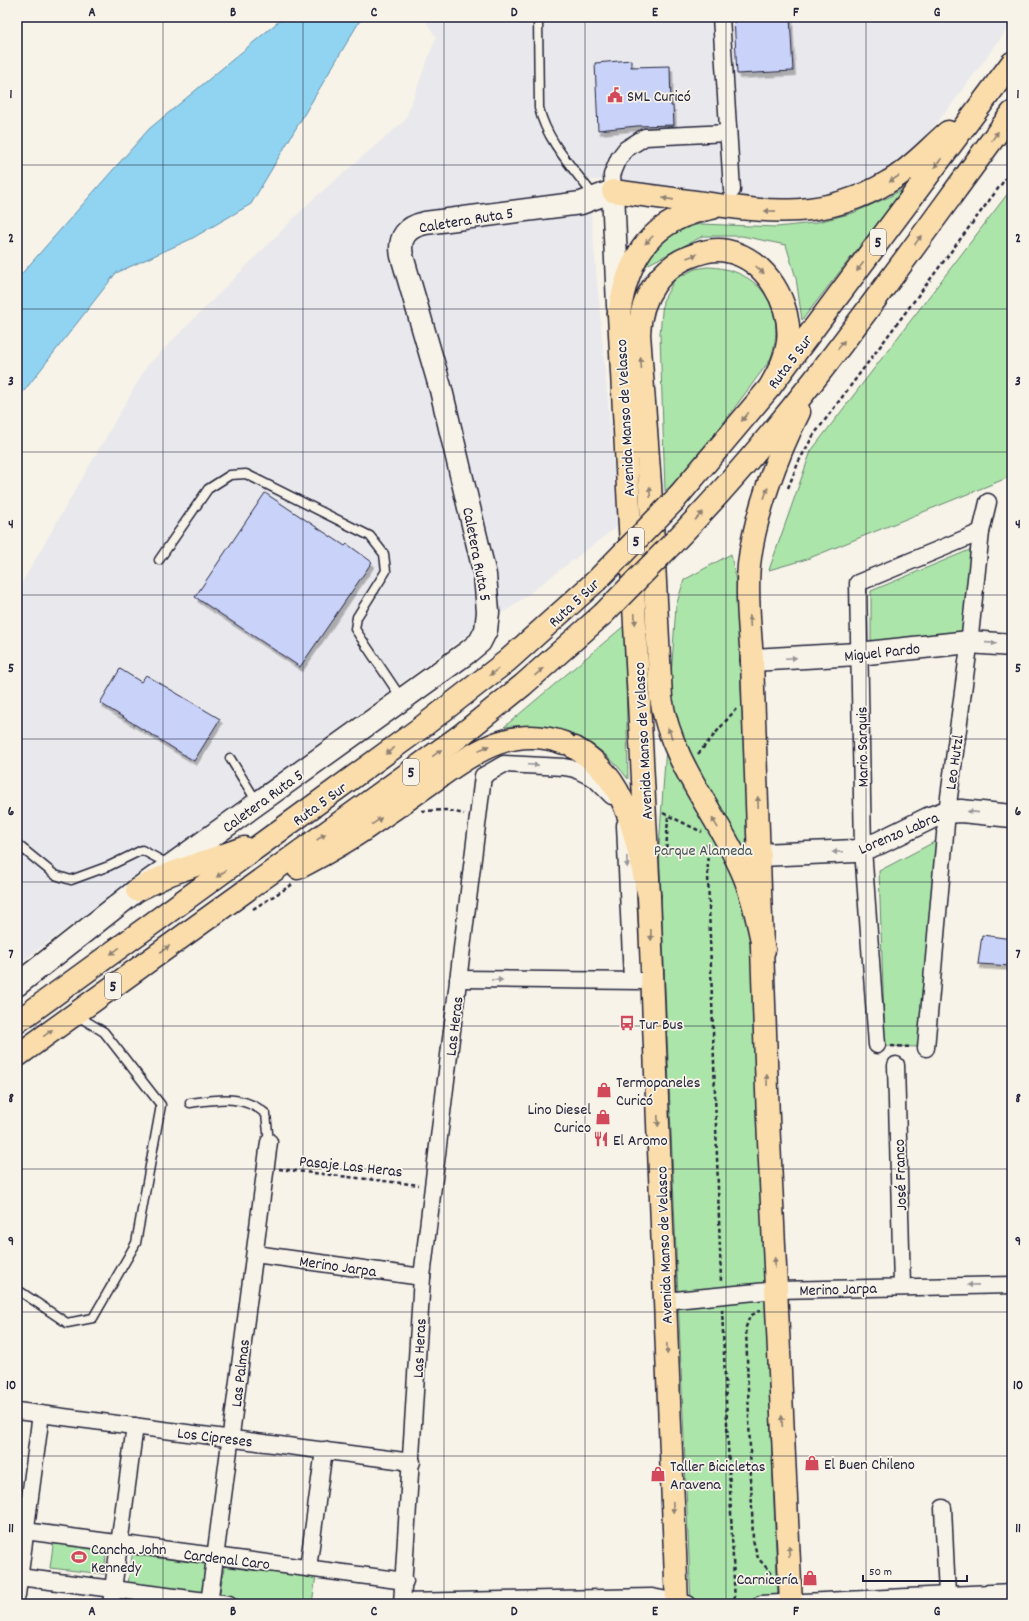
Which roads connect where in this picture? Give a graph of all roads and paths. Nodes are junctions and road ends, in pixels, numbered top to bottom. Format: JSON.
{"nodes":[{"id":1,"x":538,"y":17,"type":"edge"},
{"id":2,"x":721,"y":17,"type":"edge"},
{"id":3,"x":1012,"y":63,"type":"edge"},
{"id":4,"x":986,"y":98,"type":"junction"},
{"id":5,"x":1012,"y":113,"type":"edge"},
{"id":6,"x":728,"y":133,"type":"junction"},
{"id":7,"x":1012,"y":170,"type":"edge"},
{"id":8,"x":596,"y":197,"type":"junction"},
{"id":9,"x":726,"y":198,"type":"junction"},
{"id":10,"x":614,"y":224,"type":"junction"},
{"id":11,"x":619,"y":314,"type":"junction"},
{"id":12,"x":817,"y":376,"type":"junction"},
{"id":13,"x":770,"y":387,"type":"junction"},
{"id":14,"x":785,"y":494,"type":"dead end"},
{"id":15,"x":988,"y":502,"type":"dead end"},
{"id":16,"x":981,"y":532,"type":"junction"},
{"id":17,"x":159,"y":560,"type":"dead end"},
{"id":18,"x":969,"y":642,"type":"junction"},
{"id":19,"x":1012,"y":645,"type":"edge"},
{"id":20,"x":858,"y":654,"type":"junction"},
{"id":21,"x":752,"y":660,"type":"junction"},
{"id":22,"x":753,"y":689,"type":"junction"},
{"id":23,"x":402,"y":699,"type":"junction"},
{"id":24,"x":230,"y":758,"type":"dead end"},
{"id":25,"x":685,"y":769,"type":"junction"},
{"id":26,"x":257,"y":803,"type":"junction"},
{"id":27,"x":645,"y":805,"type":"junction"},
{"id":28,"x":419,"y":812,"type":"dead end"},
{"id":29,"x":947,"y":812,"type":"junction"},
{"id":30,"x":1012,"y":816,"type":"edge"},
{"id":31,"x":478,"y":818,"type":"junction"},
{"id":32,"x":275,"y":835,"type":"junction"},
{"id":33,"x":707,"y":842,"type":"dead end"},
{"id":34,"x":17,"y":844,"type":"edge"},
{"id":35,"x":864,"y":849,"type":"junction"},
{"id":36,"x":732,"y":851,"type":"junction"},
{"id":37,"x":760,"y":855,"type":"junction"},
{"id":38,"x":170,"y":866,"type":"junction"},
{"id":39,"x":299,"y":880,"type":"dead end"},
{"id":40,"x":137,"y":890,"type":"junction"},
{"id":41,"x":649,"y":896,"type":"junction"},
{"id":42,"x":248,"y":912,"type":"dead end"},
{"id":43,"x":210,"y":917,"type":"junction"},
{"id":44,"x":764,"y":950,"type":"junction"},
{"id":45,"x":458,"y":979,"type":"junction"},
{"id":46,"x":642,"y":981,"type":"junction"},
{"id":47,"x":17,"y":985,"type":"edge"},
{"id":48,"x":74,"y":1014,"type":"junction"},
{"id":49,"x":17,"y":1022,"type":"edge"},
{"id":50,"x":876,"y":1045,"type":"joint"},
{"id":51,"x":926,"y":1048,"type":"joint"},
{"id":52,"x":17,"y":1056,"type":"edge"},
{"id":53,"x":896,"y":1064,"type":"dead end"},
{"id":54,"x":190,"y":1103,"type":"dead end"},
{"id":55,"x":269,"y":1142,"type":"joint"},
{"id":56,"x":266,"y":1168,"type":"junction"},
{"id":57,"x":433,"y":1186,"type":"junction"},
{"id":58,"x":254,"y":1254,"type":"junction"},
{"id":59,"x":422,"y":1277,"type":"junction"},
{"id":60,"x":1012,"y":1285,"type":"edge"},
{"id":61,"x":902,"y":1286,"type":"junction"},
{"id":62,"x":22,"y":1292,"type":"dead end"},
{"id":63,"x":722,"y":1296,"type":"junction"},
{"id":64,"x":777,"y":1299,"type":"junction"},
{"id":65,"x":665,"y":1301,"type":"junction"},
{"id":66,"x":17,"y":1410,"type":"edge"},
{"id":67,"x":41,"y":1414,"type":"junction"},
{"id":68,"x":135,"y":1426,"type":"junction"},
{"id":69,"x":230,"y":1438,"type":"junction"},
{"id":70,"x":324,"y":1450,"type":"junction"},
{"id":71,"x":412,"y":1462,"type":"junction"},
{"id":72,"x":943,"y":1508,"type":"dead end"},
{"id":73,"x":25,"y":1531,"type":"junction"},
{"id":74,"x":119,"y":1544,"type":"junction"},
{"id":75,"x":215,"y":1556,"type":"junction"},
{"id":76,"x":308,"y":1568,"type":"junction"},
{"id":77,"x":19,"y":1577,"type":"junction"},
{"id":78,"x":405,"y":1581,"type":"junction"},
{"id":79,"x":1012,"y":1592,"type":"edge"},
{"id":80,"x":17,"y":1595,"type":"edge"},
{"id":81,"x":947,"y":1595,"type":"junction"},
{"id":82,"x":112,"y":1596,"type":"edge"},
{"id":83,"x":209,"y":1603,"type":"edge"},
{"id":84,"x":402,"y":1603,"type":"edge"},
{"id":85,"x":680,"y":1603,"type":"edge"},
{"id":86,"x":787,"y":1603,"type":"edge"},
{"id":87,"x":230,"y":1604,"type":"edge"},
{"id":88,"x":735,"y":1604,"type":"edge"},
{"id":89,"x":761,"y":1604,"type":"edge"}],
"edges":[{"from":1,"to":8,"type":"lane"},
{"from":2,"to":6,"type":"street"},
{"from":3,"to":4,"type":"main road","name":"Ruta 5 Sur","number":"5"},
{"from":4,"to":9,"type":"main road","one_way":true},
{"from":4,"to":13,"type":"main road","name":"Ruta 5 Sur","number":"5","one_way":true},
{"from":12,"to":5,"type":"main road","name":"Ruta 5 Sur","number":"5","one_way":true},
{"from":6,"to":8,"type":"street"},
{"from":6,"to":9,"type":"street"},
{"from":7,"to":14,"type":"path"},
{"from":9,"to":8,"type":"main road","one_way":true},
{"from":8,"to":10,"type":"street","name":"Avenida Manso de Velasco"},
{"from":8,"to":10,"type":"street"},
{"from":8,"to":23,"type":"street","name":"Caletera Ruta 5"},
{"from":9,"to":11,"type":"main road","one_way":true},
{"from":10,"to":11,"type":"street","name":"Avenida Manso de Velasco"},
{"from":11,"to":27,"type":"main road","name":"Avenida Manso de Velasco","one_way":true},
{"from":21,"to":12,"type":"main road","one_way":true},
{"from":43,"to":12,"type":"main road","name":"Ruta 5 Sur","number":"5","one_way":true,"bridge":true},
{"from":25,"to":13,"type":"main road","one_way":true},
{"from":13,"to":32,"type":"main road","name":"Ruta 5 Sur","number":"5","one_way":true,"bridge":true},
{"from":15,"to":16,"type":"street","name":"Leo Hutzl"},
{"from":16,"to":18,"type":"street","name":"Leo Hutzl"},
{"from":16,"to":20,"type":"street","name":"Mario Sarquis"},
{"from":17,"to":23,"type":"lane"},
{"from":18,"to":19,"type":"street","name":"Miguel Pardo","one_way":true},
{"from":18,"to":20,"type":"street","name":"Miguel Pardo"},
{"from":18,"to":29,"type":"street","name":"Leo Hutzl"},
{"from":21,"to":20,"type":"street","name":"Miguel Pardo","one_way":true},
{"from":20,"to":35,"type":"street","name":"Mario Sarquis"},
{"from":21,"to":22,"type":"main road"},
{"from":22,"to":25,"type":"path"},
{"from":37,"to":22,"type":"main road","one_way":true},
{"from":23,"to":26,"type":"street","name":"Caletera Ruta 5"},
{"from":24,"to":26,"type":"lane"},
{"from":36,"to":25,"type":"main road","one_way":true},
{"from":26,"to":38,"type":"street","name":"Caletera Ruta 5"},
{"from":27,"to":36,"type":"path"},
{"from":27,"to":41,"type":"main road","name":"Avenida Manso de Velasco"},
{"from":28,"to":31,"type":"path"},
{"from":30,"to":29,"type":"street","name":"Lorenzo Labra","one_way":true},
{"from":29,"to":35,"type":"street","name":"Lorenzo Labra"},
{"from":29,"to":51,"type":"street","name":"Leo Hutzl"},
{"from":31,"to":45,"type":"street","name":"Las Heras"},
{"from":31,"to":46,"type":"street","name":"Las Heras","one_way":true},
{"from":32,"to":40,"type":"main road"},
{"from":32,"to":49,"type":"main road","name":"Ruta 5 Sur","number":"5","one_way":true},
{"from":33,"to":63,"type":"path"},
{"from":34,"to":38,"type":"lane"},
{"from":35,"to":37,"type":"street","name":"Lorenzo Labra","one_way":true},
{"from":35,"to":50,"type":"street","name":"Mario Sarquis"},
{"from":36,"to":37,"type":"main road"},
{"from":36,"to":44,"type":"main road"},
{"from":37,"to":44,"type":"main road"},
{"from":38,"to":40,"type":"street","name":"Caletera Ruta 5"},
{"from":39,"to":42,"type":"path"},
{"from":40,"to":47,"type":"street","name":"Caletera Ruta 5"},
{"from":43,"to":41,"type":"main road","one_way":true},
{"from":41,"to":46,"type":"main road","name":"Avenida Manso de Velasco","one_way":true},
{"from":48,"to":43,"type":"main road","name":"Ruta 5 Sur","number":"5","one_way":true},
{"from":64,"to":44,"type":"main road","one_way":true},
{"from":45,"to":46,"type":"street","one_way":true},
{"from":45,"to":57,"type":"street","name":"Las Heras"},
{"from":46,"to":65,"type":"main road","name":"Avenida Manso de Velasco","one_way":true},
{"from":52,"to":48,"type":"main road","name":"Ruta 5 Sur","number":"5","one_way":true},
{"from":48,"to":62,"type":"lane"},
{"from":50,"to":51,"type":"path"},
{"from":53,"to":61,"type":"street","name":"José Franco"},
{"from":54,"to":55,"type":"lane"},
{"from":55,"to":56,"type":"street","name":"Las Palmas"},
{"from":56,"to":57,"type":"path","name":"Pasaje Las Heras"},
{"from":56,"to":58,"type":"street","name":"Las Palmas"},
{"from":57,"to":59,"type":"street","name":"Las Heras"},
{"from":58,"to":59,"type":"street","name":"Merino Jarpa"},
{"from":58,"to":69,"type":"street","name":"Las Palmas"},
{"from":59,"to":71,"type":"street","name":"Las Heras"},
{"from":60,"to":61,"type":"street","name":"Merino Jarpa","one_way":true},
{"from":61,"to":64,"type":"street","name":"Merino Jarpa"},
{"from":63,"to":64,"type":"street","name":"Merino Jarpa"},
{"from":63,"to":65,"type":"street","name":"Merino Jarpa"},
{"from":63,"to":88,"type":"path"},
{"from":86,"to":64,"type":"main road","one_way":true},
{"from":64,"to":86,"type":"path"},
{"from":65,"to":85,"type":"main road","name":"Avenida Manso de Velasco","one_way":true},
{"from":66,"to":67,"type":"street","name":"Los Cipreses"},
{"from":67,"to":68,"type":"street","name":"Los Cipreses"},
{"from":67,"to":73,"type":"street"},
{"from":68,"to":69,"type":"street","name":"Los Cipreses"},
{"from":68,"to":74,"type":"street"},
{"from":69,"to":70,"type":"street","name":"Los Cipreses"},
{"from":69,"to":75,"type":"street","name":"Las Palmas"},
{"from":70,"to":71,"type":"street","name":"Los Cipreses"},
{"from":70,"to":76,"type":"street"},
{"from":71,"to":78,"type":"street","name":"Las Heras"},
{"from":72,"to":81,"type":"street"},
{"from":73,"to":74,"type":"street","name":"Cardenal Caro"},
{"from":73,"to":77,"type":"street"},
{"from":74,"to":75,"type":"street","name":"Cardenal Caro"},
{"from":74,"to":82,"type":"street"},
{"from":75,"to":76,"type":"street","name":"Cardenal Caro"},
{"from":75,"to":83,"type":"street","name":"Las Palmas"},
{"from":76,"to":78,"type":"street","name":"Cardenal Caro"},
{"from":77,"to":80,"type":"street"},
{"from":77,"to":82,"type":"street"},
{"from":78,"to":84,"type":"street","name":"Las Heras"},
{"from":79,"to":81,"type":"street"},
{"from":81,"to":86,"type":"street"},
{"from":82,"to":83,"type":"street"},
{"from":83,"to":87,"type":"street"},
{"from":84,"to":85,"type":"street"},
{"from":86,"to":89,"type":"street"}]}
